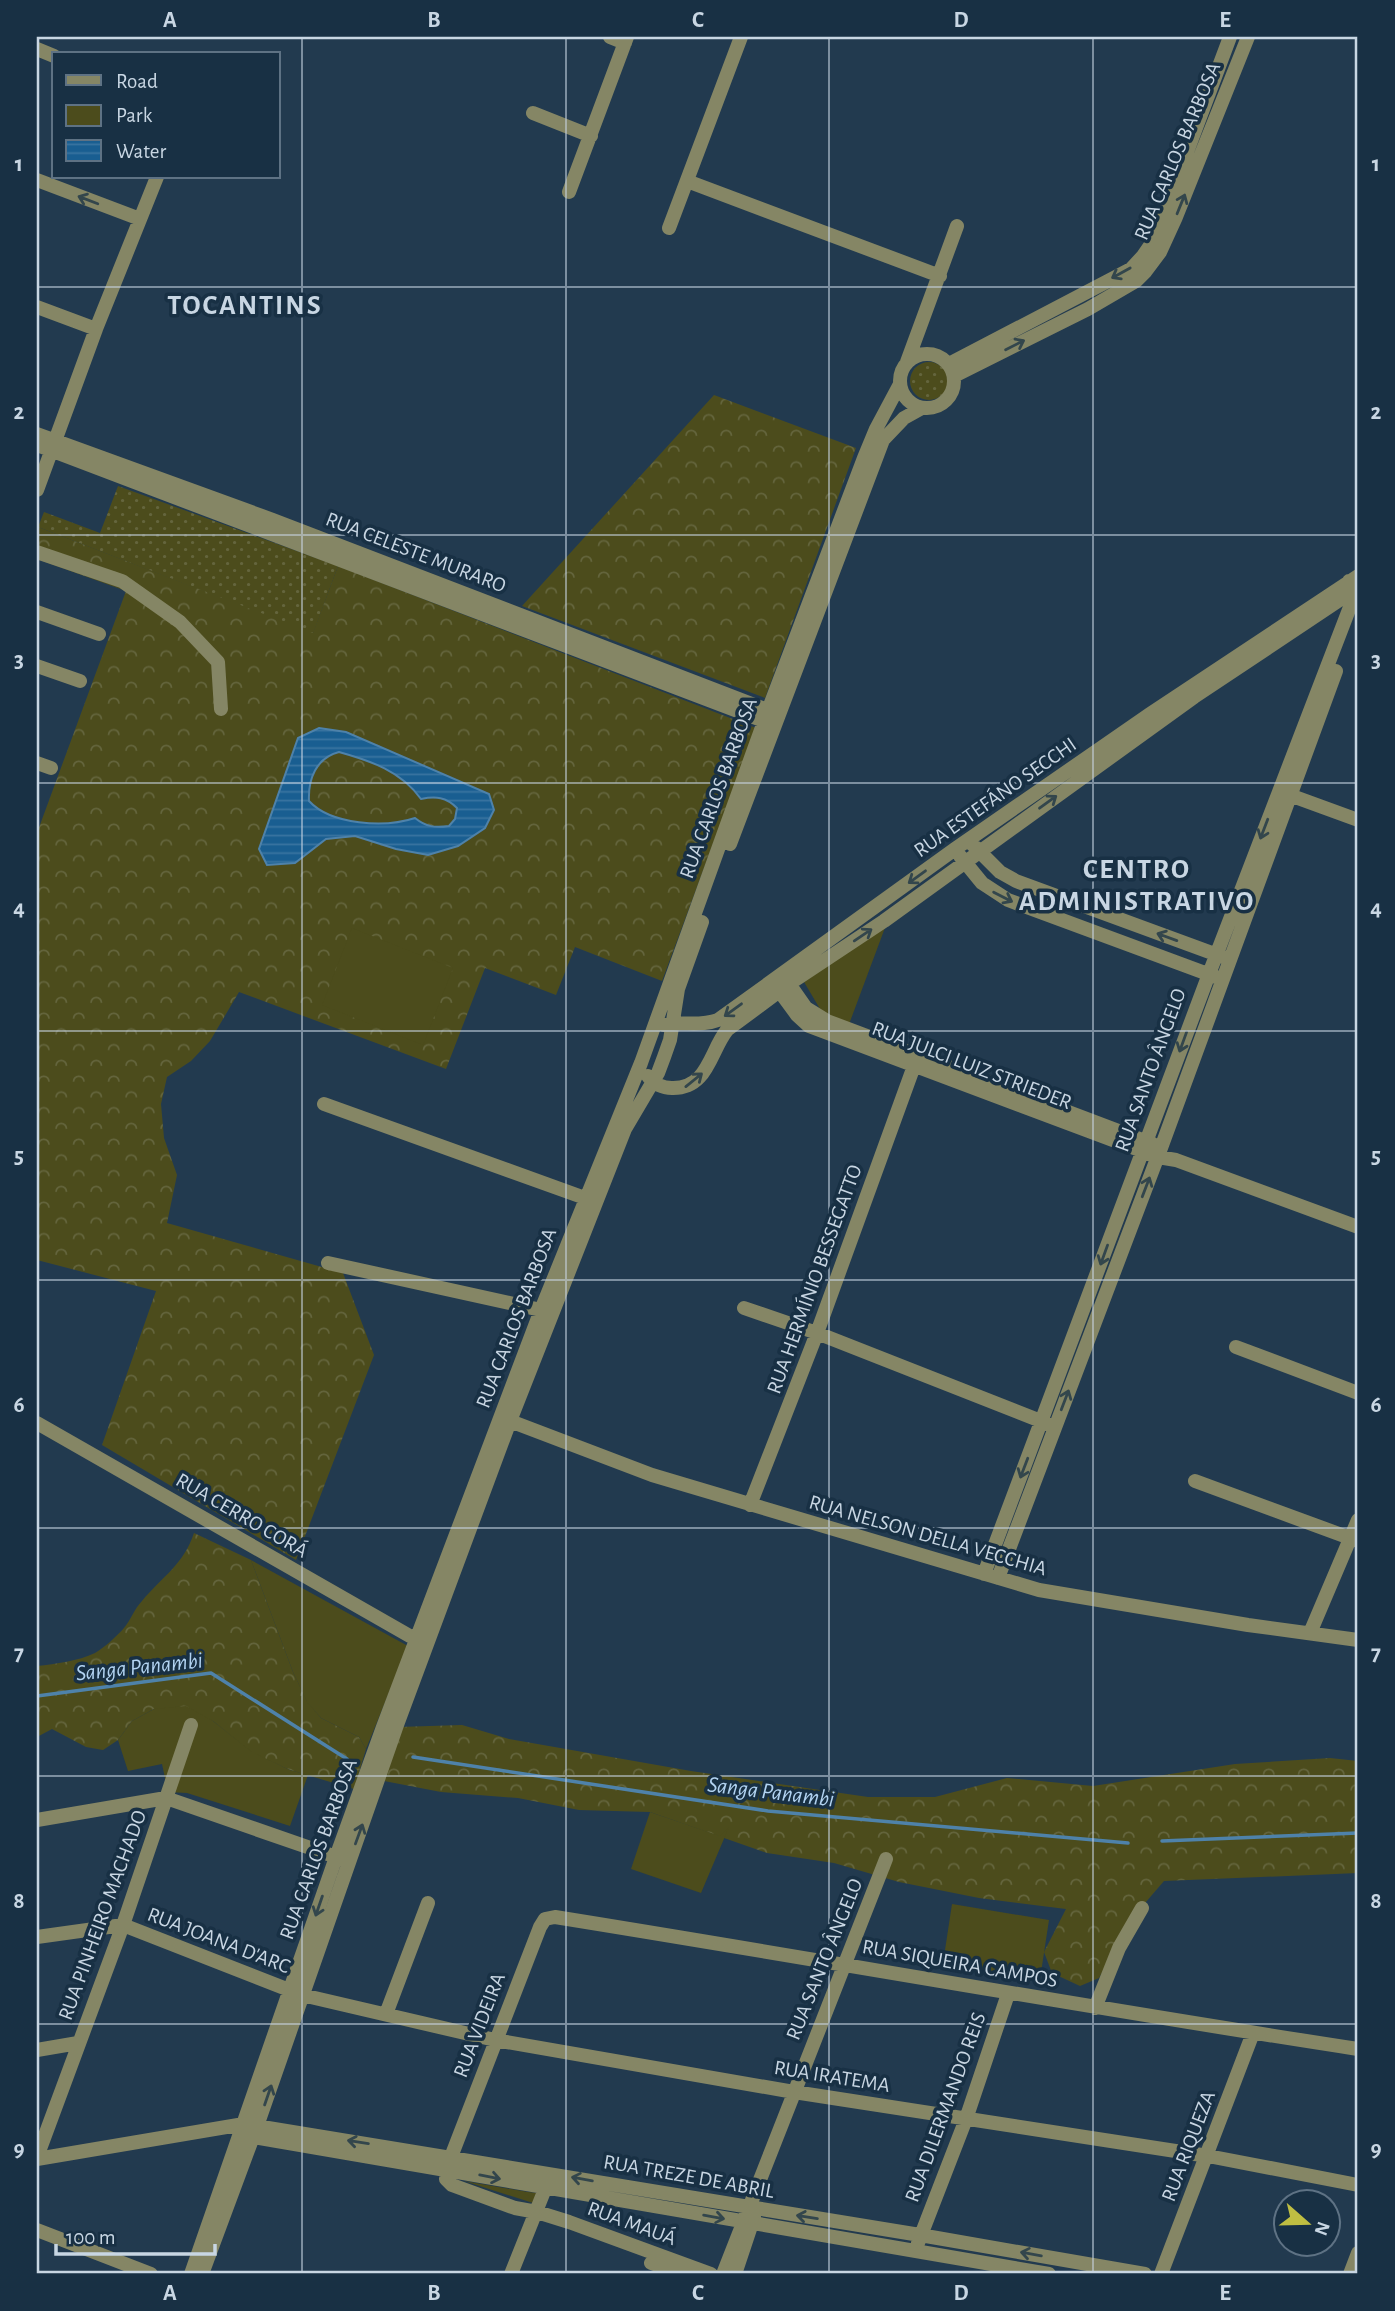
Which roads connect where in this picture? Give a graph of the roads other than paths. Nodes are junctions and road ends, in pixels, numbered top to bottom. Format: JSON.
{"nodes":[{"id":1,"x":610,"y":37,"type":"edge"},
{"id":2,"x":741,"y":37,"type":"edge"},
{"id":3,"x":1230,"y":37,"type":"edge"},
{"id":4,"x":1248,"y":37,"type":"edge"},
{"id":5,"x":626,"y":40,"type":"edge"},
{"id":6,"x":533,"y":113,"type":"dead end"},
{"id":7,"x":591,"y":136,"type":"junction"},
{"id":8,"x":157,"y":178,"type":"edge"},
{"id":9,"x":1184,"y":178,"type":"junction"},
{"id":10,"x":37,"y":180,"type":"edge"},
{"id":11,"x":687,"y":181,"type":"junction"},
{"id":12,"x":569,"y":192,"type":"dead end"},
{"id":13,"x":140,"y":219,"type":"junction"},
{"id":14,"x":957,"y":226,"type":"dead end"},
{"id":15,"x":669,"y":228,"type":"dead end"},
{"id":16,"x":940,"y":276,"type":"junction"},
{"id":17,"x":1082,"y":294,"type":"junction"},
{"id":18,"x":37,"y":307,"type":"edge"},
{"id":19,"x":1088,"y":309,"type":"junction"},
{"id":20,"x":920,"y":326,"type":"junction"},
{"id":21,"x":96,"y":329,"type":"junction"},
{"id":22,"x":922,"y":354,"type":"junction"},
{"id":23,"x":907,"y":362,"type":"junction"},
{"id":24,"x":952,"y":370,"type":"junction"},
{"id":25,"x":900,"y":384,"type":"junction"},
{"id":26,"x":922,"y":408,"type":"junction"},
{"id":27,"x":37,"y":434,"type":"edge"},
{"id":28,"x":37,"y":445,"type":"edge"},
{"id":29,"x":54,"y":446,"type":"junction"},
{"id":30,"x":37,"y":490,"type":"edge"},
{"id":31,"x":37,"y":552,"type":"edge"},
{"id":32,"x":1355,"y":591,"type":"edge"},
{"id":33,"x":37,"y":612,"type":"edge"},
{"id":34,"x":99,"y":635,"type":"dead end"},
{"id":35,"x":37,"y":666,"type":"edge"},
{"id":36,"x":80,"y":681,"type":"dead end"},
{"id":37,"x":221,"y":709,"type":"dead end"},
{"id":38,"x":771,"y":717,"type":"junction"},
{"id":39,"x":37,"y":763,"type":"edge"},
{"id":40,"x":51,"y":768,"type":"dead end"},
{"id":41,"x":1285,"y":793,"type":"junction"},
{"id":42,"x":1358,"y":820,"type":"edge"},
{"id":43,"x":974,"y":846,"type":"junction"},
{"id":44,"x":955,"y":849,"type":"junction"},
{"id":45,"x":965,"y":861,"type":"junction"},
{"id":46,"x":712,"y":878,"type":"junction"},
{"id":47,"x":1216,"y":955,"type":"junction"},
{"id":48,"x":1231,"y":960,"type":"junction"},
{"id":49,"x":1209,"y":974,"type":"junction"},
{"id":50,"x":1224,"y":980,"type":"junction"},
{"id":51,"x":781,"y":983,"type":"junction"},
{"id":52,"x":678,"y":989,"type":"junction"},
{"id":53,"x":672,"y":1023,"type":"junction"},
{"id":54,"x":694,"y":1024,"type":"junction"},
{"id":55,"x":651,"y":1034,"type":"junction"},
{"id":56,"x":641,"y":1063,"type":"junction"},
{"id":57,"x":914,"y":1066,"type":"junction"},
{"id":58,"x":652,"y":1082,"type":"junction"},
{"id":59,"x":670,"y":1089,"type":"junction"},
{"id":60,"x":324,"y":1104,"type":"dead end"},
{"id":61,"x":637,"y":1106,"type":"junction"},
{"id":62,"x":1145,"y":1146,"type":"junction"},
{"id":63,"x":1160,"y":1153,"type":"junction"},
{"id":64,"x":585,"y":1198,"type":"junction"},
{"id":65,"x":1358,"y":1227,"type":"edge"},
{"id":66,"x":328,"y":1263,"type":"dead end"},
{"id":67,"x":744,"y":1308,"type":"dead end"},
{"id":68,"x":541,"y":1310,"type":"junction"},
{"id":69,"x":817,"y":1333,"type":"junction"},
{"id":70,"x":1236,"y":1348,"type":"dead end"},
{"id":71,"x":1358,"y":1393,"type":"edge"},
{"id":72,"x":505,"y":1419,"type":"junction"},
{"id":73,"x":37,"y":1423,"type":"edge"},
{"id":74,"x":1048,"y":1424,"type":"junction"},
{"id":75,"x":1195,"y":1481,"type":"dead end"},
{"id":76,"x":750,"y":1505,"type":"junction"},
{"id":77,"x":1358,"y":1520,"type":"edge"},
{"id":78,"x":1354,"y":1540,"type":"edge"},
{"id":79,"x":991,"y":1576,"type":"junction"},
{"id":80,"x":1310,"y":1633,"type":"junction"},
{"id":81,"x":1358,"y":1640,"type":"edge"},
{"id":82,"x":421,"y":1643,"type":"junction"},
{"id":83,"x":191,"y":1725,"type":"dead end"},
{"id":84,"x":166,"y":1798,"type":"junction"},
{"id":85,"x":37,"y":1820,"type":"edge"},
{"id":86,"x":343,"y":1859,"type":"junction"},
{"id":87,"x":886,"y":1859,"type":"dead end"},
{"id":88,"x":428,"y":1903,"type":"dead end"},
{"id":89,"x":1142,"y":1908,"type":"dead end"},
{"id":90,"x":555,"y":1917,"type":"joint"},
{"id":91,"x":123,"y":1925,"type":"junction"},
{"id":92,"x":37,"y":1937,"type":"edge"},
{"id":93,"x":846,"y":1964,"type":"junction"},
{"id":94,"x":296,"y":1993,"type":"junction"},
{"id":95,"x":1008,"y":1994,"type":"junction"},
{"id":96,"x":1095,"y":2008,"type":"junction"},
{"id":97,"x":386,"y":2014,"type":"junction"},
{"id":98,"x":1253,"y":2033,"type":"junction"},
{"id":99,"x":495,"y":2040,"type":"junction"},
{"id":100,"x":78,"y":2043,"type":"junction"},
{"id":101,"x":1358,"y":2049,"type":"edge"},
{"id":102,"x":37,"y":2050,"type":"edge"},
{"id":103,"x":793,"y":2092,"type":"junction"},
{"id":104,"x":967,"y":2119,"type":"junction"},
{"id":105,"x":249,"y":2130,"type":"junction"},
{"id":106,"x":1208,"y":2156,"type":"junction"},
{"id":107,"x":37,"y":2158,"type":"edge"},
{"id":108,"x":449,"y":2163,"type":"junction"},
{"id":109,"x":549,"y":2181,"type":"junction"},
{"id":110,"x":1358,"y":2185,"type":"edge"},
{"id":111,"x":750,"y":2215,"type":"junction"},
{"id":112,"x":536,"y":2216,"type":"junction"},
{"id":113,"x":37,"y":2230,"type":"edge"},
{"id":114,"x":920,"y":2235,"type":"junction"},
{"id":115,"x":916,"y":2251,"type":"junction"},
{"id":116,"x":1358,"y":2253,"type":"edge"},
{"id":117,"x":1104,"y":2271,"type":"edge"},
{"id":118,"x":151,"y":2274,"type":"edge"},
{"id":119,"x":191,"y":2274,"type":"edge"},
{"id":120,"x":202,"y":2274,"type":"edge"},
{"id":121,"x":511,"y":2274,"type":"edge"},
{"id":122,"x":682,"y":2274,"type":"edge"},
{"id":123,"x":711,"y":2274,"type":"edge"},
{"id":124,"x":723,"y":2274,"type":"edge"},
{"id":125,"x":735,"y":2274,"type":"edge"},
{"id":126,"x":1049,"y":2274,"type":"edge"},
{"id":127,"x":1145,"y":2274,"type":"edge"},
{"id":128,"x":1161,"y":2274,"type":"edge"},
{"id":129,"x":1350,"y":2274,"type":"edge"}],
"edges":[{"from":1,"to":5,"type":"street"},
{"from":2,"to":11,"type":"street"},
{"from":3,"to":9,"type":"street","name":"RUA CARLOS BARBOSA"},
{"from":4,"to":9,"type":"street","name":"RUA CARLOS BARBOSA"},
{"from":5,"to":7,"type":"street"},
{"from":6,"to":7,"type":"street"},
{"from":7,"to":12,"type":"street"},
{"from":8,"to":13,"type":"street"},
{"from":9,"to":17,"type":"street","name":"RUA CARLOS BARBOSA","one_way":true},
{"from":19,"to":9,"type":"street","name":"RUA CARLOS BARBOSA","one_way":true},
{"from":13,"to":10,"type":"street","one_way":true},
{"from":11,"to":15,"type":"street"},
{"from":11,"to":16,"type":"street"},
{"from":13,"to":21,"type":"street"},
{"from":14,"to":16,"type":"street","name":"RUA CARLOS BARBOSA"},
{"from":16,"to":20,"type":"street","name":"RUA CARLOS BARBOSA"},
{"from":17,"to":19,"type":"street"},
{"from":17,"to":24,"type":"street","name":"RUA CARLOS BARBOSA"},
{"from":18,"to":21,"type":"street"},
{"from":24,"to":19,"type":"street","name":"RUA CARLOS BARBOSA","one_way":true},
{"from":20,"to":22,"type":"street","name":"RUA CARLOS BARBOSA"},
{"from":20,"to":23,"type":"street","name":"RUA CARLOS BARBOSA"},
{"from":21,"to":29,"type":"street"},
{"from":22,"to":23,"type":"street"},
{"from":22,"to":24,"type":"street"},
{"from":23,"to":25,"type":"street","name":"RUA CARLOS BARBOSA"},
{"from":24,"to":26,"type":"street","name":"RUA CARLOS BARBOSA"},
{"from":25,"to":26,"type":"street"},
{"from":25,"to":38,"type":"street","name":"RUA CARLOS BARBOSA"},
{"from":26,"to":38,"type":"street","name":"RUA CARLOS BARBOSA"},
{"from":27,"to":29,"type":"street","name":"RUA CELESTE MURARO"},
{"from":28,"to":29,"type":"street","name":"RUA CELESTE MURARO"},
{"from":29,"to":30,"type":"street"},
{"from":29,"to":38,"type":"street","name":"RUA CELESTE MURARO"},
{"from":31,"to":37,"type":"street"},
{"from":32,"to":41,"type":"street","name":"RUA SANTO ÂNGELO"},
{"from":32,"to":43,"type":"street"},
{"from":33,"to":34,"type":"street"},
{"from":35,"to":36,"type":"street"},
{"from":38,"to":46,"type":"street","name":"RUA CARLOS BARBOSA"},
{"from":39,"to":40,"type":"street"},
{"from":41,"to":42,"type":"street"},
{"from":41,"to":47,"type":"street","name":"RUA SANTO ÂNGELO","one_way":true},
{"from":41,"to":48,"type":"street","name":"RUA SANTO ÂNGELO"},
{"from":43,"to":44,"type":"street","name":"RUA ESTEFÁNO SECCHI"},
{"from":43,"to":45,"type":"street"},
{"from":47,"to":43,"type":"street","one_way":true},
{"from":44,"to":45,"type":"street"},
{"from":44,"to":51,"type":"street","name":"RUA ESTEFÁNO SECCHI","one_way":true},
{"from":45,"to":49,"type":"street","one_way":true},
{"from":51,"to":45,"type":"street","one_way":true},
{"from":46,"to":52,"type":"street","name":"RUA CARLOS BARBOSA"},
{"from":46,"to":55,"type":"street","name":"RUA CARLOS BARBOSA"},
{"from":47,"to":48,"type":"street"},
{"from":47,"to":49,"type":"street","name":"RUA SANTO ÂNGELO"},
{"from":48,"to":50,"type":"street","name":"RUA SANTO ÂNGELO"},
{"from":49,"to":50,"type":"street"},
{"from":49,"to":62,"type":"street","name":"RUA SANTO ÂNGELO","one_way":true},
{"from":50,"to":63,"type":"street","name":"RUA SANTO ÂNGELO"},
{"from":51,"to":54,"type":"street","name":"RUA ESTEFÁNO SECCHI","one_way":true},
{"from":51,"to":57,"type":"street","name":"RUA JULCI LUIZ STRIEDER"},
{"from":59,"to":51,"type":"street","one_way":true},
{"from":51,"to":62,"type":"street","name":"RUA JULCI LUIZ STRIEDER"},
{"from":52,"to":53,"type":"street","name":"RUA CARLOS BARBOSA"},
{"from":52,"to":54,"type":"street"},
{"from":53,"to":54,"type":"street","name":"RUA ESTEFÁNO SECCHI"},
{"from":53,"to":55,"type":"street"},
{"from":53,"to":58,"type":"street","name":"RUA CARLOS BARBOSA"},
{"from":55,"to":56,"type":"street","name":"RUA CARLOS BARBOSA"},
{"from":56,"to":58,"type":"street"},
{"from":56,"to":64,"type":"street","name":"RUA CARLOS BARBOSA"},
{"from":57,"to":62,"type":"street","name":"RUA JULCI LUIZ STRIEDER"},
{"from":57,"to":69,"type":"street","name":"RUA HERMÍNIO BESSEGATTO"},
{"from":58,"to":59,"type":"street"},
{"from":58,"to":61,"type":"street","name":"RUA CARLOS BARBOSA"},
{"from":59,"to":61,"type":"street"},
{"from":60,"to":64,"type":"street"},
{"from":61,"to":72,"type":"street","name":"RUA CARLOS BARBOSA"},
{"from":62,"to":63,"type":"street","name":"RUA JULCI LUIZ STRIEDER"},
{"from":62,"to":74,"type":"street","name":"RUA SANTO ÂNGELO","one_way":true},
{"from":63,"to":65,"type":"street","name":"RUA JULCI LUIZ STRIEDER"},
{"from":74,"to":63,"type":"street","name":"RUA SANTO ÂNGELO","one_way":true},
{"from":64,"to":68,"type":"street","name":"RUA CARLOS BARBOSA"},
{"from":66,"to":68,"type":"street"},
{"from":67,"to":69,"type":"street"},
{"from":68,"to":72,"type":"street","name":"RUA CARLOS BARBOSA"},
{"from":69,"to":74,"type":"street"},
{"from":69,"to":76,"type":"street","name":"RUA HERMÍNIO BESSEGATTO"},
{"from":70,"to":71,"type":"street"},
{"from":72,"to":76,"type":"street","name":"RUA NELSON DELLA VECCHIA"},
{"from":72,"to":82,"type":"street","name":"RUA CARLOS BARBOSA"},
{"from":73,"to":82,"type":"street","name":"RUA CERRO CORÁ"},
{"from":74,"to":79,"type":"street","name":"RUA SANTO ÂNGELO"},
{"from":75,"to":78,"type":"street"},
{"from":76,"to":79,"type":"street","name":"RUA NELSON DELLA VECCHIA"},
{"from":77,"to":78,"type":"street"},
{"from":78,"to":80,"type":"street"},
{"from":79,"to":80,"type":"street","name":"RUA NELSON DELLA VECCHIA"},
{"from":80,"to":81,"type":"street","name":"RUA NELSON DELLA VECCHIA"},
{"from":82,"to":86,"type":"street","name":"RUA CARLOS BARBOSA"},
{"from":83,"to":84,"type":"street","name":"RUA PINHEIRO MACHADO"},
{"from":84,"to":85,"type":"street"},
{"from":84,"to":86,"type":"street"},
{"from":84,"to":91,"type":"street","name":"RUA PINHEIRO MACHADO"},
{"from":86,"to":94,"type":"street","name":"RUA CARLOS BARBOSA"},
{"from":87,"to":93,"type":"street","name":"RUA SANTO ÂNGELO"},
{"from":88,"to":97,"type":"street"},
{"from":89,"to":96,"type":"street"},
{"from":90,"to":93,"type":"street","name":"RUA SIQUEIRA CAMPOS"},
{"from":90,"to":99,"type":"street","name":"RUA VIDEIRA"},
{"from":91,"to":92,"type":"street","name":"RUA JOANA D'ARC"},
{"from":91,"to":94,"type":"street","name":"RUA JOANA D'ARC"},
{"from":91,"to":100,"type":"street","name":"RUA PINHEIRO MACHADO"},
{"from":93,"to":95,"type":"street","name":"RUA SIQUEIRA CAMPOS"},
{"from":93,"to":103,"type":"street","name":"RUA SANTO ÂNGELO"},
{"from":94,"to":97,"type":"street","name":"RUA IRATEMA"},
{"from":94,"to":105,"type":"street","name":"RUA CARLOS BARBOSA"},
{"from":95,"to":96,"type":"street","name":"RUA SIQUEIRA CAMPOS"},
{"from":95,"to":104,"type":"street","name":"RUA DILERMANDO REIS"},
{"from":96,"to":98,"type":"street","name":"RUA SIQUEIRA CAMPOS"},
{"from":97,"to":99,"type":"street","name":"RUA IRATEMA"},
{"from":98,"to":101,"type":"street","name":"RUA SIQUEIRA CAMPOS"},
{"from":98,"to":106,"type":"street","name":"RUA RIQUEZA"},
{"from":99,"to":103,"type":"street","name":"RUA IRATEMA"},
{"from":99,"to":108,"type":"street","name":"RUA VIDEIRA"},
{"from":100,"to":102,"type":"street"},
{"from":100,"to":107,"type":"street","name":"RUA PINHEIRO MACHADO"},
{"from":103,"to":104,"type":"street","name":"RUA IRATEMA"},
{"from":103,"to":111,"type":"street","name":"RUA SANTO ÂNGELO"},
{"from":104,"to":106,"type":"street","name":"RUA IRATEMA"},
{"from":104,"to":114,"type":"street","name":"RUA DILERMANDO REIS"},
{"from":105,"to":107,"type":"street","name":"RUA TREZE DE ABRIL"},
{"from":105,"to":108,"type":"street","name":"RUA TREZE DE ABRIL"},
{"from":105,"to":119,"type":"street","name":"RUA CARLOS BARBOSA"},
{"from":105,"to":120,"type":"street","name":"RUA CARLOS BARBOSA"},
{"from":106,"to":110,"type":"street","name":"RUA IRATEMA"},
{"from":106,"to":128,"type":"street","name":"RUA RIQUEZA"},
{"from":108,"to":109,"type":"street","name":"RUA TREZE DE ABRIL"},
{"from":108,"to":112,"type":"street"},
{"from":109,"to":111,"type":"street","name":"RUA TREZE DE ABRIL"},
{"from":109,"to":112,"type":"street"},
{"from":114,"to":111,"type":"street","name":"RUA TREZE DE ABRIL","one_way":true},
{"from":111,"to":115,"type":"street","name":"RUA TREZE DE ABRIL"},
{"from":111,"to":124,"type":"street","name":"RUA SANTO ÂNGELO"},
{"from":111,"to":125,"type":"street","name":"RUA SANTO ÂNGELO"},
{"from":112,"to":121,"type":"street"},
{"from":112,"to":122,"type":"street"},
{"from":112,"to":123,"type":"street","name":"RUA MAUÁ"},
{"from":113,"to":118,"type":"street"},
{"from":114,"to":115,"type":"street","name":"RUA DILERMANDO REIS"},
{"from":117,"to":114,"type":"street","name":"RUA TREZE DE ABRIL","one_way":true},
{"from":115,"to":126,"type":"street","name":"RUA TREZE DE ABRIL"},
{"from":116,"to":129,"type":"street"},
{"from":117,"to":127,"type":"street","name":"RUA TREZE DE ABRIL"}]}
